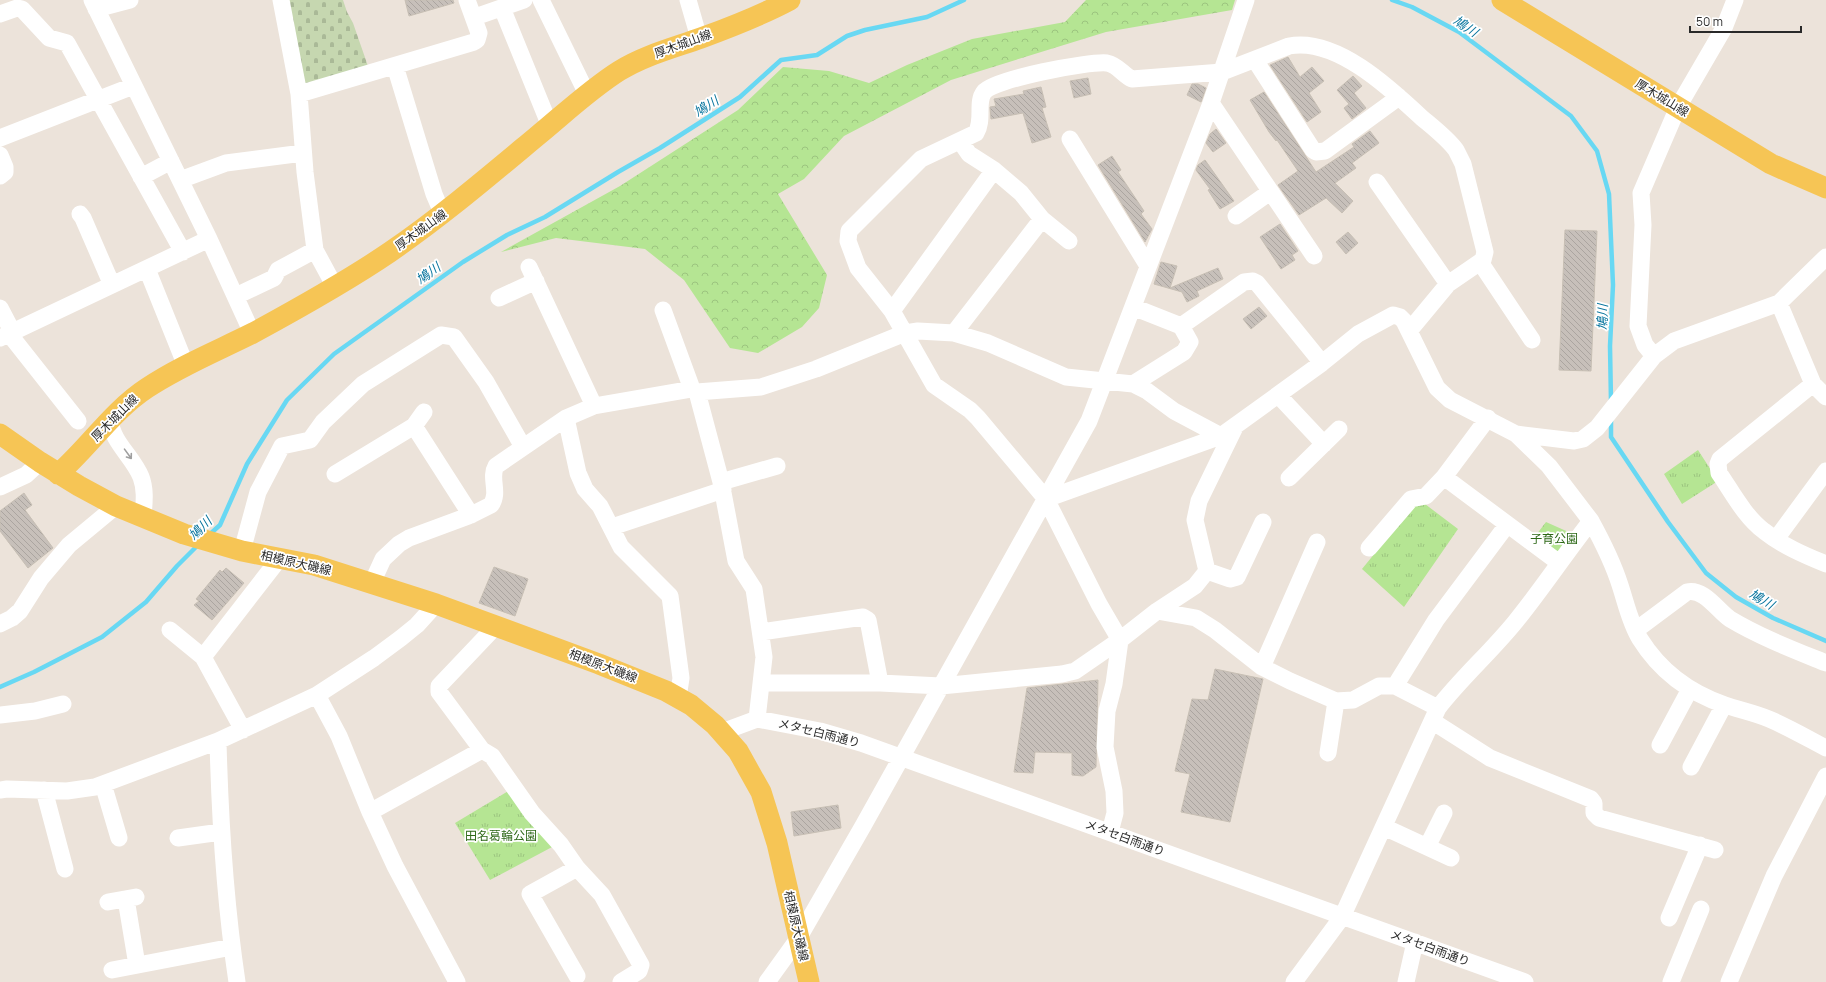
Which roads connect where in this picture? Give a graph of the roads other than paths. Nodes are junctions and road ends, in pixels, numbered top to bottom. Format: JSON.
{"nodes":[{"id":1,"x":130,"y":0,"type":"edge"},
{"id":2,"x":281,"y":0,"type":"edge"},
{"id":3,"x":467,"y":0,"type":"edge"},
{"id":4,"x":524,"y":0,"type":"edge"},
{"id":5,"x":541,"y":0,"type":"edge"},
{"id":6,"x":688,"y":0,"type":"edge"},
{"id":7,"x":790,"y":0,"type":"edge"},
{"id":8,"x":1246,"y":0,"type":"edge"},
{"id":9,"x":1735,"y":0,"type":"edge"},
{"id":10,"x":94,"y":4,"type":"edge"},
{"id":11,"x":1515,"y":4,"type":"edge"},
{"id":12,"x":502,"y":8,"type":"junction"},
{"id":13,"x":0,"y":14,"type":"edge"},
{"id":14,"x":475,"y":17,"type":"junction"},
{"id":15,"x":699,"y":38,"type":"junction"},
{"id":16,"x":1255,"y":60,"type":"junction"},
{"id":17,"x":395,"y":66,"type":"junction"},
{"id":18,"x":1222,"y":72,"type":"junction"},
{"id":19,"x":134,"y":86,"type":"junction"},
{"id":20,"x":299,"y":94,"type":"junction"},
{"id":21,"x":587,"y":94,"type":"junction"},
{"id":22,"x":1399,"y":96,"type":"junction"},
{"id":23,"x":98,"y":100,"type":"junction"},
{"id":24,"x":1211,"y":103,"type":"junction"},
{"id":25,"x":1678,"y":108,"type":"junction"},
{"id":26,"x":550,"y":126,"type":"junction"},
{"id":27,"x":0,"y":138,"type":"edge"},
{"id":28,"x":1070,"y":139,"type":"dead end"},
{"id":29,"x":960,"y":141,"type":"junction"},
{"id":30,"x":303,"y":153,"type":"junction"},
{"id":31,"x":0,"y":155,"type":"edge"},
{"id":32,"x":171,"y":161,"type":"junction"},
{"id":33,"x":994,"y":170,"type":"junction"},
{"id":34,"x":0,"y":176,"type":"edge"},
{"id":35,"x":141,"y":177,"type":"junction"},
{"id":36,"x":180,"y":180,"type":"junction"},
{"id":37,"x":1376,"y":182,"type":"dead end"},
{"id":38,"x":1826,"y":188,"type":"edge"},
{"id":39,"x":1270,"y":192,"type":"junction"},
{"id":40,"x":80,"y":214,"type":"dead end"},
{"id":41,"x":443,"y":215,"type":"junction"},
{"id":42,"x":1236,"y":216,"type":"dead end"},
{"id":43,"x":1042,"y":219,"type":"junction"},
{"id":44,"x":209,"y":239,"type":"junction"},
{"id":45,"x":1069,"y":241,"type":"dead end"},
{"id":46,"x":315,"y":250,"type":"junction"},
{"id":47,"x":183,"y":252,"type":"junction"},
{"id":48,"x":1314,"y":256,"type":"dead end"},
{"id":49,"x":1826,"y":257,"type":"edge"},
{"id":50,"x":1480,"y":262,"type":"junction"},
{"id":51,"x":1148,"y":266,"type":"junction"},
{"id":52,"x":147,"y":269,"type":"junction"},
{"id":53,"x":1448,"y":284,"type":"junction"},
{"id":54,"x":112,"y":285,"type":"junction"},
{"id":55,"x":335,"y":287,"type":"junction"},
{"id":56,"x":236,"y":296,"type":"junction"},
{"id":57,"x":499,"y":298,"type":"dead end"},
{"id":58,"x":1778,"y":303,"type":"junction"},
{"id":59,"x":1132,"y":307,"type":"junction"},
{"id":60,"x":0,"y":308,"type":"edge"},
{"id":61,"x":662,"y":310,"type":"dead end"},
{"id":62,"x":892,"y":311,"type":"junction"},
{"id":63,"x":1181,"y":326,"type":"junction"},
{"id":64,"x":1409,"y":331,"type":"junction"},
{"id":65,"x":954,"y":332,"type":"junction"},
{"id":66,"x":252,"y":333,"type":"junction"},
{"id":67,"x":905,"y":333,"type":"junction"},
{"id":68,"x":6,"y":335,"type":"edge"},
{"id":69,"x":1532,"y":340,"type":"dead end"},
{"id":70,"x":1654,"y":356,"type":"junction"},
{"id":71,"x":1322,"y":363,"type":"junction"},
{"id":72,"x":186,"y":366,"type":"junction"},
{"id":73,"x":1105,"y":381,"type":"junction"},
{"id":74,"x":1133,"y":384,"type":"junction"},
{"id":75,"x":1813,"y":384,"type":"junction"},
{"id":76,"x":695,"y":390,"type":"junction"},
{"id":77,"x":1278,"y":395,"type":"junction"},
{"id":78,"x":1826,"y":397,"type":"edge"},
{"id":79,"x":594,"y":406,"type":"junction"},
{"id":80,"x":424,"y":412,"type":"dead end"},
{"id":81,"x":566,"y":418,"type":"junction"},
{"id":82,"x":1488,"y":418,"type":"junction"},
{"id":83,"x":110,"y":420,"type":"junction"},
{"id":84,"x":78,"y":421,"type":"dead end"},
{"id":85,"x":1236,"y":425,"type":"junction"},
{"id":86,"x":414,"y":426,"type":"junction"},
{"id":87,"x":1339,"y":429,"type":"dead end"},
{"id":88,"x":0,"y":434,"type":"edge"},
{"id":89,"x":1516,"y":434,"type":"junction"},
{"id":90,"x":1221,"y":436,"type":"junction"},
{"id":91,"x":1324,"y":444,"type":"junction"},
{"id":92,"x":523,"y":448,"type":"junction"},
{"id":93,"x":40,"y":462,"type":"junction"},
{"id":94,"x":776,"y":466,"type":"dead end"},
{"id":95,"x":1826,"y":472,"type":"edge"},
{"id":96,"x":58,"y":474,"type":"junction"},
{"id":97,"x":335,"y":474,"type":"dead end"},
{"id":98,"x":1444,"y":477,"type":"junction"},
{"id":99,"x":1289,"y":478,"type":"dead end"},
{"id":100,"x":722,"y":486,"type":"junction"},
{"id":101,"x":0,"y":487,"type":"edge"},
{"id":102,"x":1046,"y":499,"type":"junction"},
{"id":103,"x":116,"y":506,"type":"junction"},
{"id":104,"x":471,"y":515,"type":"junction"},
{"id":105,"x":143,"y":517,"type":"junction"},
{"id":106,"x":1591,"y":521,"type":"junction"},
{"id":107,"x":1263,"y":522,"type":"dead end"},
{"id":108,"x":1507,"y":525,"type":"junction"},
{"id":109,"x":612,"y":527,"type":"junction"},
{"id":110,"x":1776,"y":539,"type":"junction"},
{"id":111,"x":1317,"y":542,"type":"dead end"},
{"id":112,"x":1369,"y":548,"type":"dead end"},
{"id":113,"x":242,"y":551,"type":"junction"},
{"id":114,"x":279,"y":559,"type":"junction"},
{"id":115,"x":1558,"y":562,"type":"junction"},
{"id":116,"x":1826,"y":564,"type":"edge"},
{"id":117,"x":1207,"y":571,"type":"junction"},
{"id":118,"x":372,"y":582,"type":"junction"},
{"id":119,"x":436,"y":604,"type":"junction"},
{"id":120,"x":1157,"y":611,"type":"junction"},
{"id":121,"x":0,"y":624,"type":"edge"},
{"id":122,"x":496,"y":626,"type":"junction"},
{"id":123,"x":170,"y":630,"type":"dead end"},
{"id":124,"x":1636,"y":630,"type":"junction"},
{"id":125,"x":761,"y":632,"type":"junction"},
{"id":126,"x":1120,"y":640,"type":"junction"},
{"id":127,"x":203,"y":657,"type":"junction"},
{"id":128,"x":1826,"y":663,"type":"edge"},
{"id":129,"x":1262,"y":667,"type":"junction"},
{"id":130,"x":762,"y":682,"type":"junction"},
{"id":131,"x":880,"y":683,"type":"junction"},
{"id":132,"x":941,"y":686,"type":"junction"},
{"id":133,"x":1395,"y":686,"type":"junction"},
{"id":134,"x":1690,"y":689,"type":"junction"},
{"id":135,"x":317,"y":695,"type":"junction"},
{"id":136,"x":678,"y":698,"type":"junction"},
{"id":137,"x":1336,"y":701,"type":"junction"},
{"id":138,"x":63,"y":704,"type":"dead end"},
{"id":139,"x":1724,"y":705,"type":"junction"},
{"id":140,"x":0,"y":715,"type":"edge"},
{"id":141,"x":1435,"y":715,"type":"junction"},
{"id":142,"x":757,"y":719,"type":"junction"},
{"id":143,"x":243,"y":730,"type":"junction"},
{"id":144,"x":722,"y":732,"type":"junction"},
{"id":145,"x":218,"y":741,"type":"junction"},
{"id":146,"x":1660,"y":745,"type":"dead end"},
{"id":147,"x":1826,"y":748,"type":"edge"},
{"id":148,"x":482,"y":750,"type":"junction"},
{"id":149,"x":1328,"y":752,"type":"dead end"},
{"id":150,"x":901,"y":757,"type":"junction"},
{"id":151,"x":1691,"y":767,"type":"dead end"},
{"id":152,"x":1826,"y":776,"type":"edge"},
{"id":153,"x":104,"y":784,"type":"junction"},
{"id":154,"x":0,"y":790,"type":"edge"},
{"id":155,"x":44,"y":790,"type":"junction"},
{"id":156,"x":370,"y":812,"type":"junction"},
{"id":157,"x":1444,"y":813,"type":"dead end"},
{"id":158,"x":1384,"y":826,"type":"junction"},
{"id":159,"x":221,"y":832,"type":"junction"},
{"id":160,"x":1110,"y":832,"type":"junction"},
{"id":161,"x":119,"y":838,"type":"dead end"},
{"id":162,"x":178,"y":838,"type":"dead end"},
{"id":163,"x":1427,"y":847,"type":"junction"},
{"id":164,"x":1451,"y":858,"type":"dead end"},
{"id":165,"x":65,"y":868,"type":"dead end"},
{"id":166,"x":577,"y":868,"type":"junction"},
{"id":167,"x":108,"y":902,"type":"dead end"},
{"id":168,"x":1701,"y":909,"type":"dead end"},
{"id":169,"x":1342,"y":916,"type":"junction"},
{"id":170,"x":1669,"y":918,"type":"dead end"},
{"id":171,"x":798,"y":939,"type":"junction"},
{"id":172,"x":1415,"y":942,"type":"junction"},
{"id":173,"x":232,"y":947,"type":"junction"},
{"id":174,"x":137,"y":965,"type":"junction"},
{"id":175,"x":112,"y":970,"type":"dead end"},
{"id":176,"x":577,"y":976,"type":"dead end"},
{"id":177,"x":1505,"y":978,"type":"edge"},
{"id":178,"x":237,"y":982,"type":"edge"},
{"id":179,"x":457,"y":982,"type":"edge"},
{"id":180,"x":621,"y":982,"type":"edge"},
{"id":181,"x":767,"y":982,"type":"edge"},
{"id":182,"x":809,"y":982,"type":"edge"},
{"id":183,"x":1294,"y":982,"type":"edge"},
{"id":184,"x":1406,"y":982,"type":"edge"},
{"id":185,"x":1525,"y":982,"type":"edge"},
{"id":186,"x":1671,"y":982,"type":"edge"},
{"id":187,"x":1728,"y":982,"type":"edge"}],
"edges":[{"from":1,"to":10,"type":"street"},
{"from":2,"to":20,"type":"street"},
{"from":3,"to":14,"type":"street"},
{"from":4,"to":12,"type":"street"},
{"from":5,"to":21,"type":"street"},
{"from":6,"to":15,"type":"street"},
{"from":7,"to":15,"type":"main road","name":"厚木城山線"},
{"from":8,"to":18,"type":"street"},
{"from":9,"to":25,"type":"street"},
{"from":10,"to":19,"type":"street"},
{"from":11,"to":25,"type":"main road","name":"厚木城山線"},
{"from":12,"to":14,"type":"street"},
{"from":12,"to":26,"type":"street"},
{"from":13,"to":23,"type":"street"},
{"from":14,"to":17,"type":"street"},
{"from":15,"to":21,"type":"main road","name":"厚木城山線"},
{"from":16,"to":18,"type":"street"},
{"from":16,"to":22,"type":"street"},
{"from":16,"to":22,"type":"street"},
{"from":17,"to":20,"type":"street"},
{"from":17,"to":41,"type":"street"},
{"from":18,"to":24,"type":"street"},
{"from":18,"to":29,"type":"street"},
{"from":19,"to":23,"type":"street"},
{"from":19,"to":32,"type":"street"},
{"from":20,"to":30,"type":"street"},
{"from":21,"to":26,"type":"main road","name":"厚木城山線"},
{"from":22,"to":50,"type":"street"},
{"from":23,"to":27,"type":"street"},
{"from":23,"to":35,"type":"street"},
{"from":24,"to":39,"type":"street"},
{"from":24,"to":51,"type":"street"},
{"from":25,"to":38,"type":"main road","name":"厚木城山線"},
{"from":25,"to":70,"type":"street"},
{"from":26,"to":41,"type":"main road","name":"厚木城山線"},
{"from":28,"to":51,"type":"street"},
{"from":29,"to":33,"type":"street"},
{"from":29,"to":62,"type":"street"},
{"from":30,"to":36,"type":"street"},
{"from":30,"to":46,"type":"street"},
{"from":31,"to":34,"type":"street"},
{"from":32,"to":35,"type":"street"},
{"from":32,"to":36,"type":"street"},
{"from":33,"to":43,"type":"street"},
{"from":33,"to":62,"type":"street"},
{"from":35,"to":47,"type":"street"},
{"from":36,"to":44,"type":"street"},
{"from":37,"to":53,"type":"street"},
{"from":39,"to":42,"type":"street"},
{"from":39,"to":48,"type":"street"},
{"from":40,"to":54,"type":"street"},
{"from":41,"to":55,"type":"main road","name":"厚木城山線"},
{"from":43,"to":45,"type":"street"},
{"from":43,"to":65,"type":"street"},
{"from":44,"to":47,"type":"street"},
{"from":44,"to":56,"type":"street"},
{"from":46,"to":55,"type":"street"},
{"from":46,"to":56,"type":"street"},
{"from":47,"to":52,"type":"street"},
{"from":49,"to":58,"type":"street"},
{"from":50,"to":53,"type":"street"},
{"from":50,"to":69,"type":"street"},
{"from":51,"to":59,"type":"street"},
{"from":52,"to":54,"type":"street"},
{"from":52,"to":72,"type":"street"},
{"from":53,"to":64,"type":"street"},
{"from":54,"to":68,"type":"street"},
{"from":55,"to":66,"type":"main road","name":"厚木城山線"},
{"from":56,"to":66,"type":"street"},
{"from":57,"to":79,"type":"street"},
{"from":58,"to":70,"type":"street"},
{"from":58,"to":75,"type":"street"},
{"from":59,"to":63,"type":"street"},
{"from":59,"to":73,"type":"street"},
{"from":60,"to":68,"type":"street"},
{"from":61,"to":76,"type":"street"},
{"from":62,"to":67,"type":"street"},
{"from":63,"to":71,"type":"street"},
{"from":63,"to":74,"type":"street"},
{"from":64,"to":71,"type":"street"},
{"from":64,"to":82,"type":"street"},
{"from":65,"to":67,"type":"street"},
{"from":65,"to":73,"type":"street"},
{"from":66,"to":72,"type":"main road","name":"厚木城山線"},
{"from":67,"to":76,"type":"street"},
{"from":67,"to":102,"type":"street"},
{"from":68,"to":84,"type":"street"},
{"from":70,"to":89,"type":"street"},
{"from":71,"to":77,"type":"street"},
{"from":72,"to":83,"type":"main road","name":"厚木城山線"},
{"from":73,"to":74,"type":"street"},
{"from":73,"to":102,"type":"street"},
{"from":74,"to":90,"type":"street"},
{"from":75,"to":78,"type":"street"},
{"from":75,"to":110,"type":"street"},
{"from":76,"to":79,"type":"street"},
{"from":76,"to":100,"type":"street"},
{"from":77,"to":85,"type":"street"},
{"from":77,"to":91,"type":"street"},
{"from":79,"to":81,"type":"street"},
{"from":80,"to":86,"type":"street"},
{"from":81,"to":92,"type":"street"},
{"from":81,"to":109,"type":"street"},
{"from":82,"to":89,"type":"street"},
{"from":82,"to":98,"type":"street"},
{"from":83,"to":96,"type":"main road","name":"厚木城山線"},
{"from":83,"to":105,"type":"street","one_way":true},
{"from":85,"to":90,"type":"street"},
{"from":85,"to":117,"type":"street"},
{"from":86,"to":97,"type":"street"},
{"from":86,"to":104,"type":"street"},
{"from":87,"to":91,"type":"street"},
{"from":88,"to":93,"type":"main road"},
{"from":89,"to":106,"type":"street"},
{"from":90,"to":102,"type":"street"},
{"from":91,"to":99,"type":"street"},
{"from":92,"to":104,"type":"street"},
{"from":92,"to":113,"type":"street"},
{"from":93,"to":96,"type":"main road"},
{"from":93,"to":101,"type":"street"},
{"from":94,"to":100,"type":"street"},
{"from":95,"to":110,"type":"street"},
{"from":96,"to":103,"type":"main road"},
{"from":98,"to":108,"type":"street"},
{"from":98,"to":112,"type":"street"},
{"from":100,"to":109,"type":"street"},
{"from":100,"to":125,"type":"street"},
{"from":102,"to":126,"type":"street"},
{"from":102,"to":132,"type":"street"},
{"from":103,"to":105,"type":"main road"},
{"from":103,"to":121,"type":"street"},
{"from":104,"to":118,"type":"street"},
{"from":105,"to":113,"type":"main road","name":"相模原大磯線"},
{"from":106,"to":115,"type":"street"},
{"from":106,"to":124,"type":"street"},
{"from":107,"to":117,"type":"street"},
{"from":108,"to":115,"type":"street"},
{"from":108,"to":133,"type":"street"},
{"from":109,"to":136,"type":"street"},
{"from":110,"to":116,"type":"street"},
{"from":111,"to":129,"type":"street"},
{"from":113,"to":114,"type":"main road","name":"相模原大磯線"},
{"from":114,"to":118,"type":"main road","name":"相模原大磯線"},
{"from":114,"to":127,"type":"street"},
{"from":115,"to":141,"type":"street"},
{"from":117,"to":120,"type":"street"},
{"from":118,"to":119,"type":"main road","name":"相模原大磯線"},
{"from":119,"to":122,"type":"main road","name":"相模原大磯線"},
{"from":119,"to":135,"type":"street"},
{"from":120,"to":126,"type":"street"},
{"from":120,"to":129,"type":"street"},
{"from":122,"to":136,"type":"main road","name":"相模原大磯線"},
{"from":122,"to":148,"type":"street"},
{"from":123,"to":127,"type":"street"},
{"from":124,"to":128,"type":"street"},
{"from":124,"to":134,"type":"street"},
{"from":125,"to":130,"type":"street"},
{"from":125,"to":131,"type":"street"},
{"from":126,"to":132,"type":"street"},
{"from":126,"to":160,"type":"street"},
{"from":127,"to":143,"type":"street"},
{"from":129,"to":137,"type":"street"},
{"from":130,"to":131,"type":"street"},
{"from":130,"to":142,"type":"street"},
{"from":131,"to":132,"type":"street"},
{"from":132,"to":150,"type":"street"},
{"from":133,"to":137,"type":"street"},
{"from":133,"to":141,"type":"street"},
{"from":134,"to":139,"type":"street"},
{"from":134,"to":146,"type":"street"},
{"from":135,"to":143,"type":"street"},
{"from":135,"to":156,"type":"street"},
{"from":136,"to":144,"type":"main road","name":"相模原大磯線"},
{"from":137,"to":149,"type":"street"},
{"from":138,"to":140,"type":"street"},
{"from":139,"to":147,"type":"street"},
{"from":139,"to":151,"type":"street"},
{"from":141,"to":158,"type":"street"},
{"from":141,"to":170,"type":"street"},
{"from":142,"to":144,"type":"street"},
{"from":142,"to":150,"type":"street","name":"メタセ白雨通り"},
{"from":143,"to":145,"type":"street"},
{"from":144,"to":171,"type":"main road","name":"相模原大磯線"},
{"from":145,"to":153,"type":"street"},
{"from":145,"to":159,"type":"street"},
{"from":148,"to":156,"type":"street"},
{"from":148,"to":166,"type":"street"},
{"from":150,"to":160,"type":"street","name":"メタセ白雨通り"},
{"from":150,"to":171,"type":"street"},
{"from":152,"to":187,"type":"street"},
{"from":153,"to":155,"type":"street"},
{"from":153,"to":161,"type":"street"},
{"from":154,"to":155,"type":"street"},
{"from":155,"to":165,"type":"street"},
{"from":156,"to":179,"type":"street"},
{"from":157,"to":163,"type":"street"},
{"from":158,"to":163,"type":"street"},
{"from":158,"to":169,"type":"street"},
{"from":159,"to":162,"type":"street"},
{"from":159,"to":173,"type":"street"},
{"from":160,"to":169,"type":"street","name":"メタセ白雨通り"},
{"from":163,"to":164,"type":"street"},
{"from":166,"to":176,"type":"street"},
{"from":166,"to":180,"type":"street"},
{"from":167,"to":174,"type":"street"},
{"from":168,"to":186,"type":"street"},
{"from":169,"to":172,"type":"street","name":"メタセ白雨通り"},
{"from":169,"to":183,"type":"street"},
{"from":171,"to":181,"type":"street"},
{"from":171,"to":182,"type":"main road","name":"相模原大磯線"},
{"from":172,"to":177,"type":"street","name":"メタセ白雨通り"},
{"from":172,"to":184,"type":"street"},
{"from":173,"to":174,"type":"street"},
{"from":173,"to":178,"type":"street"},
{"from":174,"to":175,"type":"street"},
{"from":177,"to":185,"type":"street","name":"メタセ白雨通り"}]}
